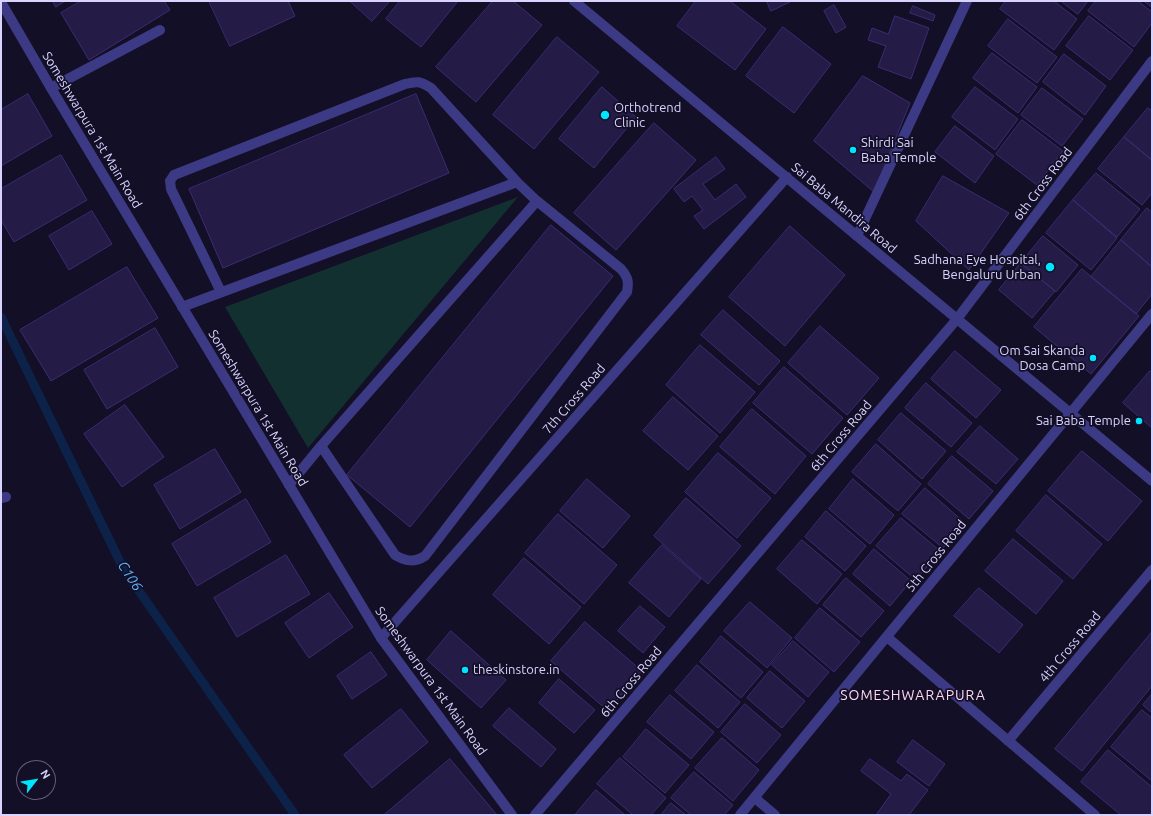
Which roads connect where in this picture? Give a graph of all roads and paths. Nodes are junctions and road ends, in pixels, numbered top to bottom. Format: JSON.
{"nodes":[{"id":1,"x":574,"y":1,"type":"edge"},
{"id":2,"x":967,"y":1,"type":"edge"},
{"id":3,"x":1,"y":2,"type":"edge"},
{"id":4,"x":160,"y":30,"type":"dead end"},
{"id":5,"x":1152,"y":61,"type":"edge"},
{"id":6,"x":51,"y":88,"type":"junction"},
{"id":7,"x":787,"y":177,"type":"junction"},
{"id":8,"x":518,"y":182,"type":"junction"},
{"id":9,"x":537,"y":201,"type":"junction"},
{"id":10,"x":858,"y":236,"type":"junction"},
{"id":11,"x":221,"y":292,"type":"junction"},
{"id":12,"x":182,"y":307,"type":"junction"},
{"id":13,"x":1152,"y":314,"type":"edge"},
{"id":14,"x":957,"y":319,"type":"junction"},
{"id":15,"x":1071,"y":413,"type":"junction"},
{"id":16,"x":322,"y":446,"type":"junction"},
{"id":17,"x":1152,"y":481,"type":"edge"},
{"id":18,"x":289,"y":485,"type":"junction"},
{"id":19,"x":1152,"y":570,"type":"edge"},
{"id":20,"x":887,"y":637,"type":"junction"},
{"id":21,"x":381,"y":638,"type":"junction"},
{"id":22,"x":1008,"y":741,"type":"junction"},
{"id":23,"x":755,"y":798,"type":"junction"},
{"id":24,"x":512,"y":815,"type":"edge"},
{"id":25,"x":535,"y":815,"type":"edge"},
{"id":26,"x":740,"y":815,"type":"edge"},
{"id":27,"x":775,"y":815,"type":"edge"},
{"id":28,"x":1095,"y":815,"type":"edge"}],
"edges":[{"from":1,"to":7,"type":"street","name":"Sai Baba Mandira Road"},
{"from":2,"to":10,"type":"street"},
{"from":3,"to":6,"type":"street","name":"Someshwarpura 1st Main Road"},
{"from":4,"to":6,"type":"street"},
{"from":5,"to":14,"type":"street","name":"6th Cross Road"},
{"from":6,"to":12,"type":"street","name":"Someshwarpura 1st Main Road"},
{"from":7,"to":10,"type":"street","name":"Sai Baba Mandira Road"},
{"from":7,"to":21,"type":"street","name":"7th Cross Road"},
{"from":8,"to":9,"type":"street"},
{"from":8,"to":11,"type":"street"},
{"from":8,"to":11,"type":"street"},
{"from":9,"to":16,"type":"street"},
{"from":9,"to":16,"type":"street"},
{"from":10,"to":14,"type":"street","name":"Sai Baba Mandira Road"},
{"from":11,"to":12,"type":"street"},
{"from":12,"to":18,"type":"street","name":"Someshwarpura 1st Main Road"},
{"from":13,"to":15,"type":"street","name":"5th Cross Road"},
{"from":14,"to":15,"type":"street","name":"Sai Baba Mandira Road"},
{"from":14,"to":25,"type":"street","name":"6th Cross Road"},
{"from":15,"to":17,"type":"street","name":"Sai Baba Mandira Road"},
{"from":15,"to":20,"type":"street","name":"5th Cross Road"},
{"from":16,"to":18,"type":"street"},
{"from":18,"to":21,"type":"street","name":"Someshwarpura 1st Main Road"},
{"from":19,"to":22,"type":"street","name":"4th Cross Road"},
{"from":20,"to":22,"type":"street"},
{"from":20,"to":23,"type":"street","name":"5th Cross Road"},
{"from":21,"to":24,"type":"street","name":"Someshwarpura 1st Main Road"},
{"from":22,"to":28,"type":"street"},
{"from":23,"to":26,"type":"street","name":"5th Cross Road"},
{"from":23,"to":27,"type":"street"}]}
